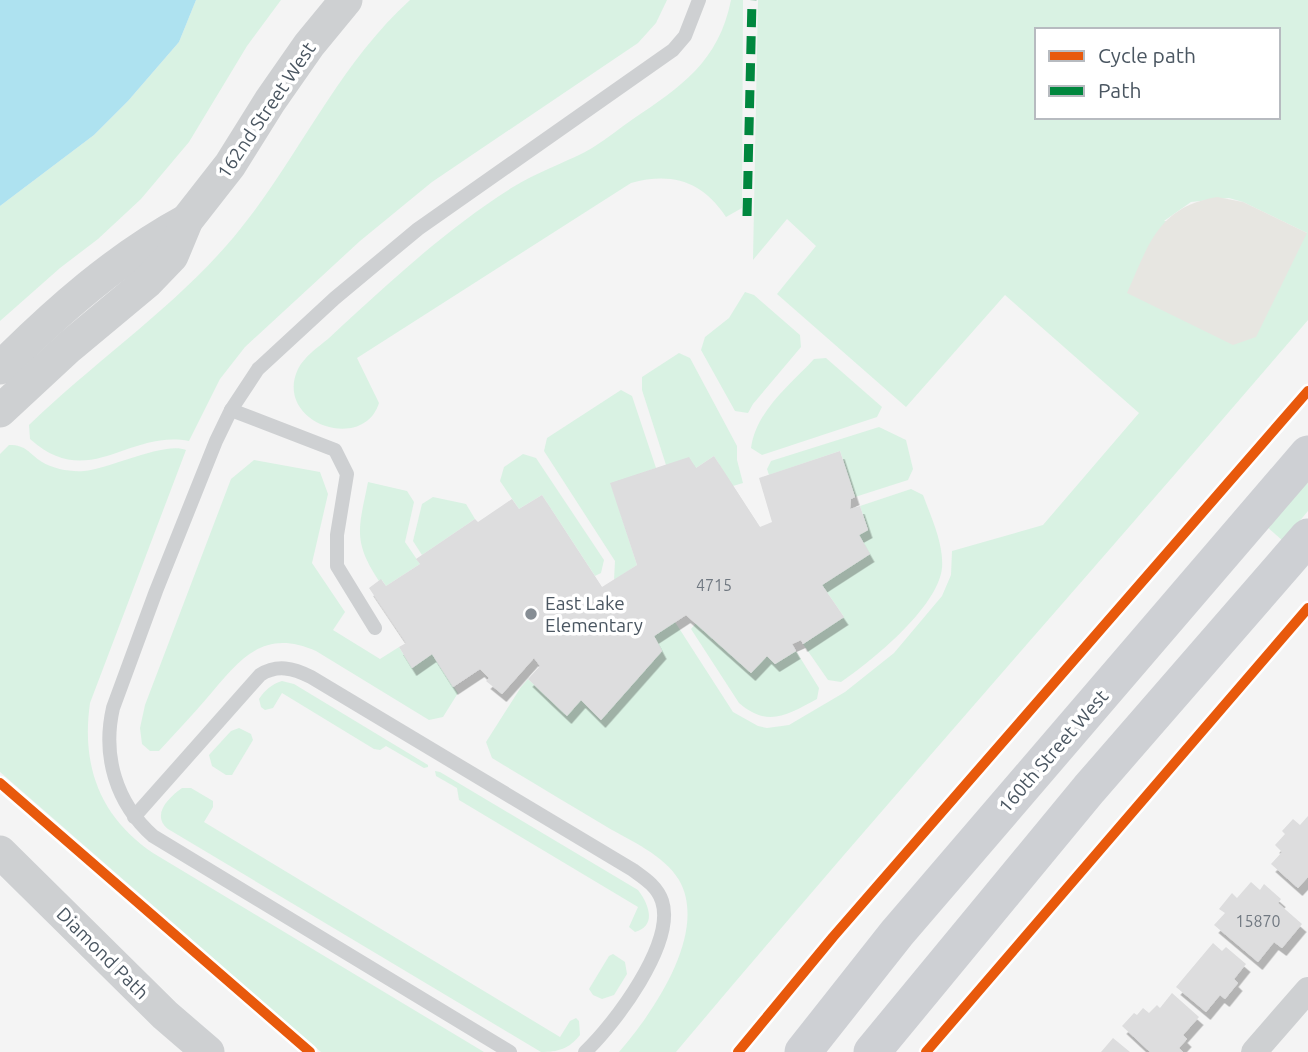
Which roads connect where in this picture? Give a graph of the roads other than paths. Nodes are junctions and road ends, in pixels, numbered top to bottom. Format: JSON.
{"nodes":[{"id":1,"x":346,"y":0,"type":"edge"},
{"id":2,"x":699,"y":0,"type":"edge"},
{"id":3,"x":187,"y":220,"type":"junction"},
{"id":4,"x":0,"y":368,"type":"edge"},
{"id":5,"x":231,"y":410,"type":"junction"},
{"id":6,"x":0,"y":411,"type":"edge"},
{"id":7,"x":1308,"y":454,"type":"edge"},
{"id":8,"x":1308,"y":537,"type":"edge"},
{"id":9,"x":375,"y":628,"type":"dead end"},
{"id":10,"x":134,"y":817,"type":"junction"},
{"id":11,"x":0,"y":852,"type":"edge"},
{"id":12,"x":1308,"y":990,"type":"edge"},
{"id":13,"x":820,"y":1037,"type":"edge"},
{"id":14,"x":208,"y":1052,"type":"edge"},
{"id":15,"x":510,"y":1052,"type":"edge"},
{"id":16,"x":585,"y":1052,"type":"edge"},
{"id":17,"x":803,"y":1052,"type":"edge"},
{"id":18,"x":872,"y":1052,"type":"edge"},
{"id":19,"x":1254,"y":1052,"type":"edge"}],
"edges":[{"from":1,"to":3,"type":"street","name":"162nd Street West"},
{"from":2,"to":5,"type":"lane"},
{"from":3,"to":4,"type":"street","name":"162nd Street West"},
{"from":3,"to":6,"type":"street","name":"162nd Street West"},
{"from":5,"to":9,"type":"lane"},
{"from":5,"to":10,"type":"lane"},
{"from":7,"to":13,"type":"main road","name":"160th Street West"},
{"from":8,"to":18,"type":"main road"},
{"from":10,"to":15,"type":"lane"},
{"from":10,"to":16,"type":"lane"},
{"from":11,"to":14,"type":"street","name":"Diamond Path"},
{"from":12,"to":19,"type":"street"},
{"from":13,"to":17,"type":"main road","name":"160th Street West"}]}
